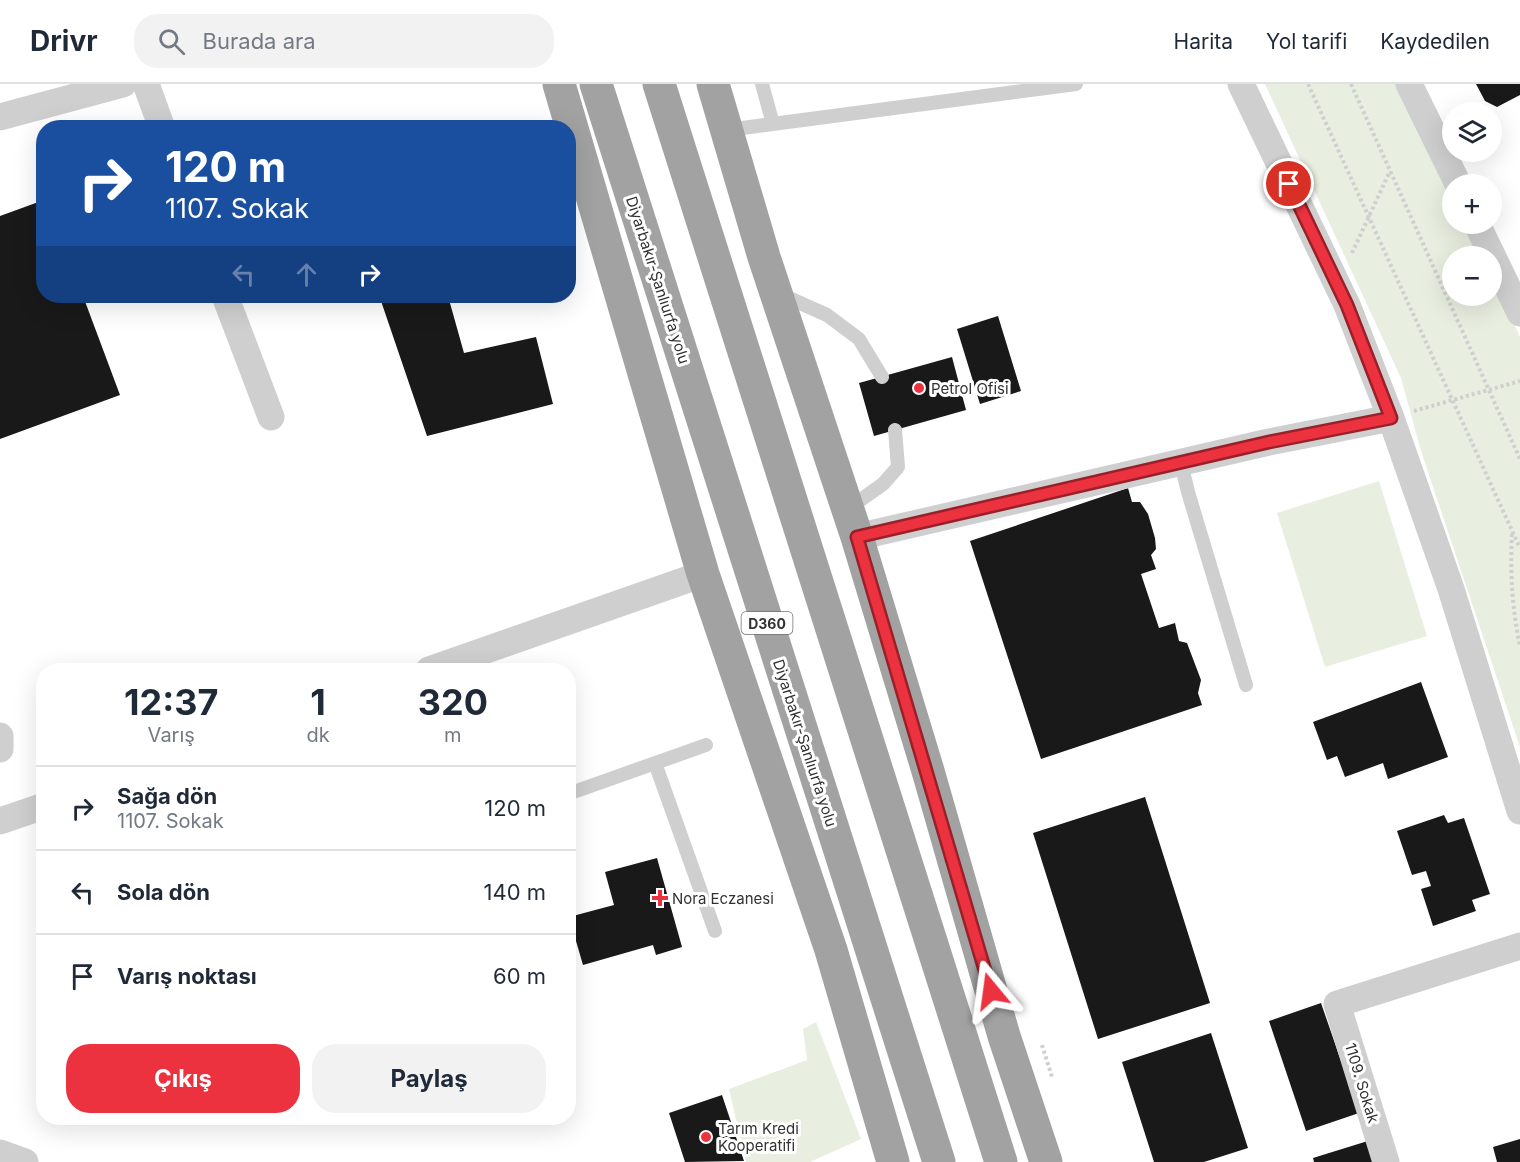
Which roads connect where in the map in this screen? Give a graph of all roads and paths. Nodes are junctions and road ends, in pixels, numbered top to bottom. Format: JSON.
{"nodes":[{"id":1,"x":123,"y":84,"type":"edge"},
{"id":2,"x":146,"y":84,"type":"edge"},
{"id":3,"x":560,"y":84,"type":"edge"},
{"id":4,"x":596,"y":84,"type":"edge"},
{"id":5,"x":659,"y":84,"type":"edge"},
{"id":6,"x":713,"y":84,"type":"edge"},
{"id":7,"x":762,"y":84,"type":"edge"},
{"id":8,"x":1076,"y":84,"type":"edge"},
{"id":9,"x":1241,"y":84,"type":"edge"},
{"id":10,"x":1308,"y":84,"type":"edge"},
{"id":11,"x":1351,"y":84,"type":"edge"},
{"id":12,"x":1409,"y":84,"type":"edge"},
{"id":13,"x":0,"y":117,"type":"edge"},
{"id":14,"x":159,"y":120,"type":"edge"},
{"id":15,"x":571,"y":120,"type":"edge"},
{"id":16,"x":773,"y":124,"type":"junction"},
{"id":17,"x":727,"y":130,"type":"junction"},
{"id":18,"x":576,"y":139,"type":"edge"},
{"id":19,"x":1390,"y":171,"type":"junction"},
{"id":20,"x":1453,"y":174,"type":"edge"},
{"id":21,"x":1368,"y":218,"type":"junction"},
{"id":22,"x":1482,"y":234,"type":"edge"},
{"id":23,"x":1352,"y":253,"type":"dead end"},
{"id":24,"x":777,"y":293,"type":"junction"},
{"id":25,"x":228,"y":303,"type":"edge"},
{"id":26,"x":1520,"y":313,"type":"edge"},
{"id":27,"x":882,"y":377,"type":"dead end"},
{"id":28,"x":1520,"y":381,"type":"edge"},
{"id":29,"x":1488,"y":389,"type":"junction"},
{"id":30,"x":1452,"y":400,"type":"junction"},
{"id":31,"x":271,"y":417,"type":"dead end"},
{"id":32,"x":1391,"y":418,"type":"junction"},
{"id":33,"x":895,"y":430,"type":"dead end"},
{"id":34,"x":1520,"y":459,"type":"edge"},
{"id":35,"x":1181,"y":463,"type":"junction"},
{"id":36,"x":853,"y":523,"type":"junction"},
{"id":37,"x":1513,"y":532,"type":"junction"},
{"id":38,"x":1520,"y":548,"type":"edge"},
{"id":39,"x":703,"y":574,"type":"junction"},
{"id":40,"x":1520,"y":646,"type":"edge"},
{"id":41,"x":481,"y":662,"type":"edge"},
{"id":42,"x":1246,"y":685,"type":"dead end"},
{"id":43,"x":788,"y":690,"type":"junction"},
{"id":44,"x":0,"y":736,"type":"edge"},
{"id":45,"x":706,"y":745,"type":"dead end"},
{"id":46,"x":0,"y":749,"type":"edge"},
{"id":47,"x":655,"y":763,"type":"junction"},
{"id":48,"x":928,"y":771,"type":"junction"},
{"id":49,"x":576,"y":791,"type":"edge"},
{"id":50,"x":36,"y":809,"type":"edge"},
{"id":51,"x":1520,"y":811,"type":"edge"},
{"id":52,"x":0,"y":821,"type":"edge"},
{"id":53,"x":715,"y":931,"type":"dead end"},
{"id":54,"x":928,"y":932,"type":"junction"},
{"id":55,"x":1520,"y":946,"type":"edge"},
{"id":56,"x":831,"y":950,"type":"junction"},
{"id":57,"x":1042,"y":1045,"type":"dead end"},
{"id":58,"x":1052,"y":1077,"type":"dead end"},
{"id":59,"x":0,"y":1153,"type":"edge"},
{"id":60,"x":25,"y":1162,"type":"edge"},
{"id":61,"x":893,"y":1162,"type":"edge"},
{"id":62,"x":939,"y":1162,"type":"edge"},
{"id":63,"x":1001,"y":1162,"type":"edge"},
{"id":64,"x":1046,"y":1162,"type":"edge"},
{"id":65,"x":1386,"y":1162,"type":"edge"}],
"edges":[{"from":1,"to":13,"type":"street"},
{"from":2,"to":14,"type":"street"},
{"from":3,"to":15,"type":"highway"},
{"from":4,"to":43,"type":"highway","name":"Diyarbakır-Şanlıurfa yolu","number":"D360"},
{"from":5,"to":54,"type":"highway"},
{"from":6,"to":17,"type":"highway"},
{"from":7,"to":16,"type":"lane"},
{"from":8,"to":16,"type":"lane"},
{"from":9,"to":32,"type":"street"},
{"from":10,"to":21,"type":"path"},
{"from":11,"to":19,"type":"path"},
{"from":12,"to":20,"type":"street"},
{"from":16,"to":17,"type":"lane"},
{"from":17,"to":24,"type":"highway"},
{"from":18,"to":39,"type":"highway"},
{"from":19,"to":21,"type":"path"},
{"from":19,"to":29,"type":"path"},
{"from":21,"to":23,"type":"path"},
{"from":21,"to":30,"type":"path"},
{"from":22,"to":26,"type":"street"},
{"from":24,"to":27,"type":"lane"},
{"from":24,"to":36,"type":"highway"},
{"from":25,"to":31,"type":"street"},
{"from":28,"to":29,"type":"path"},
{"from":29,"to":30,"type":"path"},
{"from":29,"to":34,"type":"path"},
{"from":30,"to":32,"type":"path"},
{"from":30,"to":37,"type":"path"},
{"from":32,"to":35,"type":"street"},
{"from":32,"to":51,"type":"street"},
{"from":33,"to":36,"type":"lane"},
{"from":35,"to":36,"type":"street"},
{"from":35,"to":42,"type":"lane"},
{"from":36,"to":48,"type":"highway"},
{"from":37,"to":38,"type":"path"},
{"from":37,"to":40,"type":"path"},
{"from":39,"to":41,"type":"street"},
{"from":39,"to":56,"type":"highway"},
{"from":43,"to":56,"type":"highway"},
{"from":43,"to":62,"type":"highway","name":"Diyarbakır-Şanlıurfa yolu","number":"D360"},
{"from":44,"to":46,"type":"street"},
{"from":45,"to":47,"type":"lane"},
{"from":47,"to":49,"type":"lane"},
{"from":47,"to":53,"type":"lane"},
{"from":48,"to":54,"type":"highway"},
{"from":48,"to":64,"type":"highway"},
{"from":50,"to":52,"type":"street"},
{"from":54,"to":63,"type":"highway"},
{"from":55,"to":65,"type":"street","name":"1109. Sokak"},
{"from":56,"to":61,"type":"highway"},
{"from":57,"to":58,"type":"path"},
{"from":59,"to":60,"type":"street"}]}
